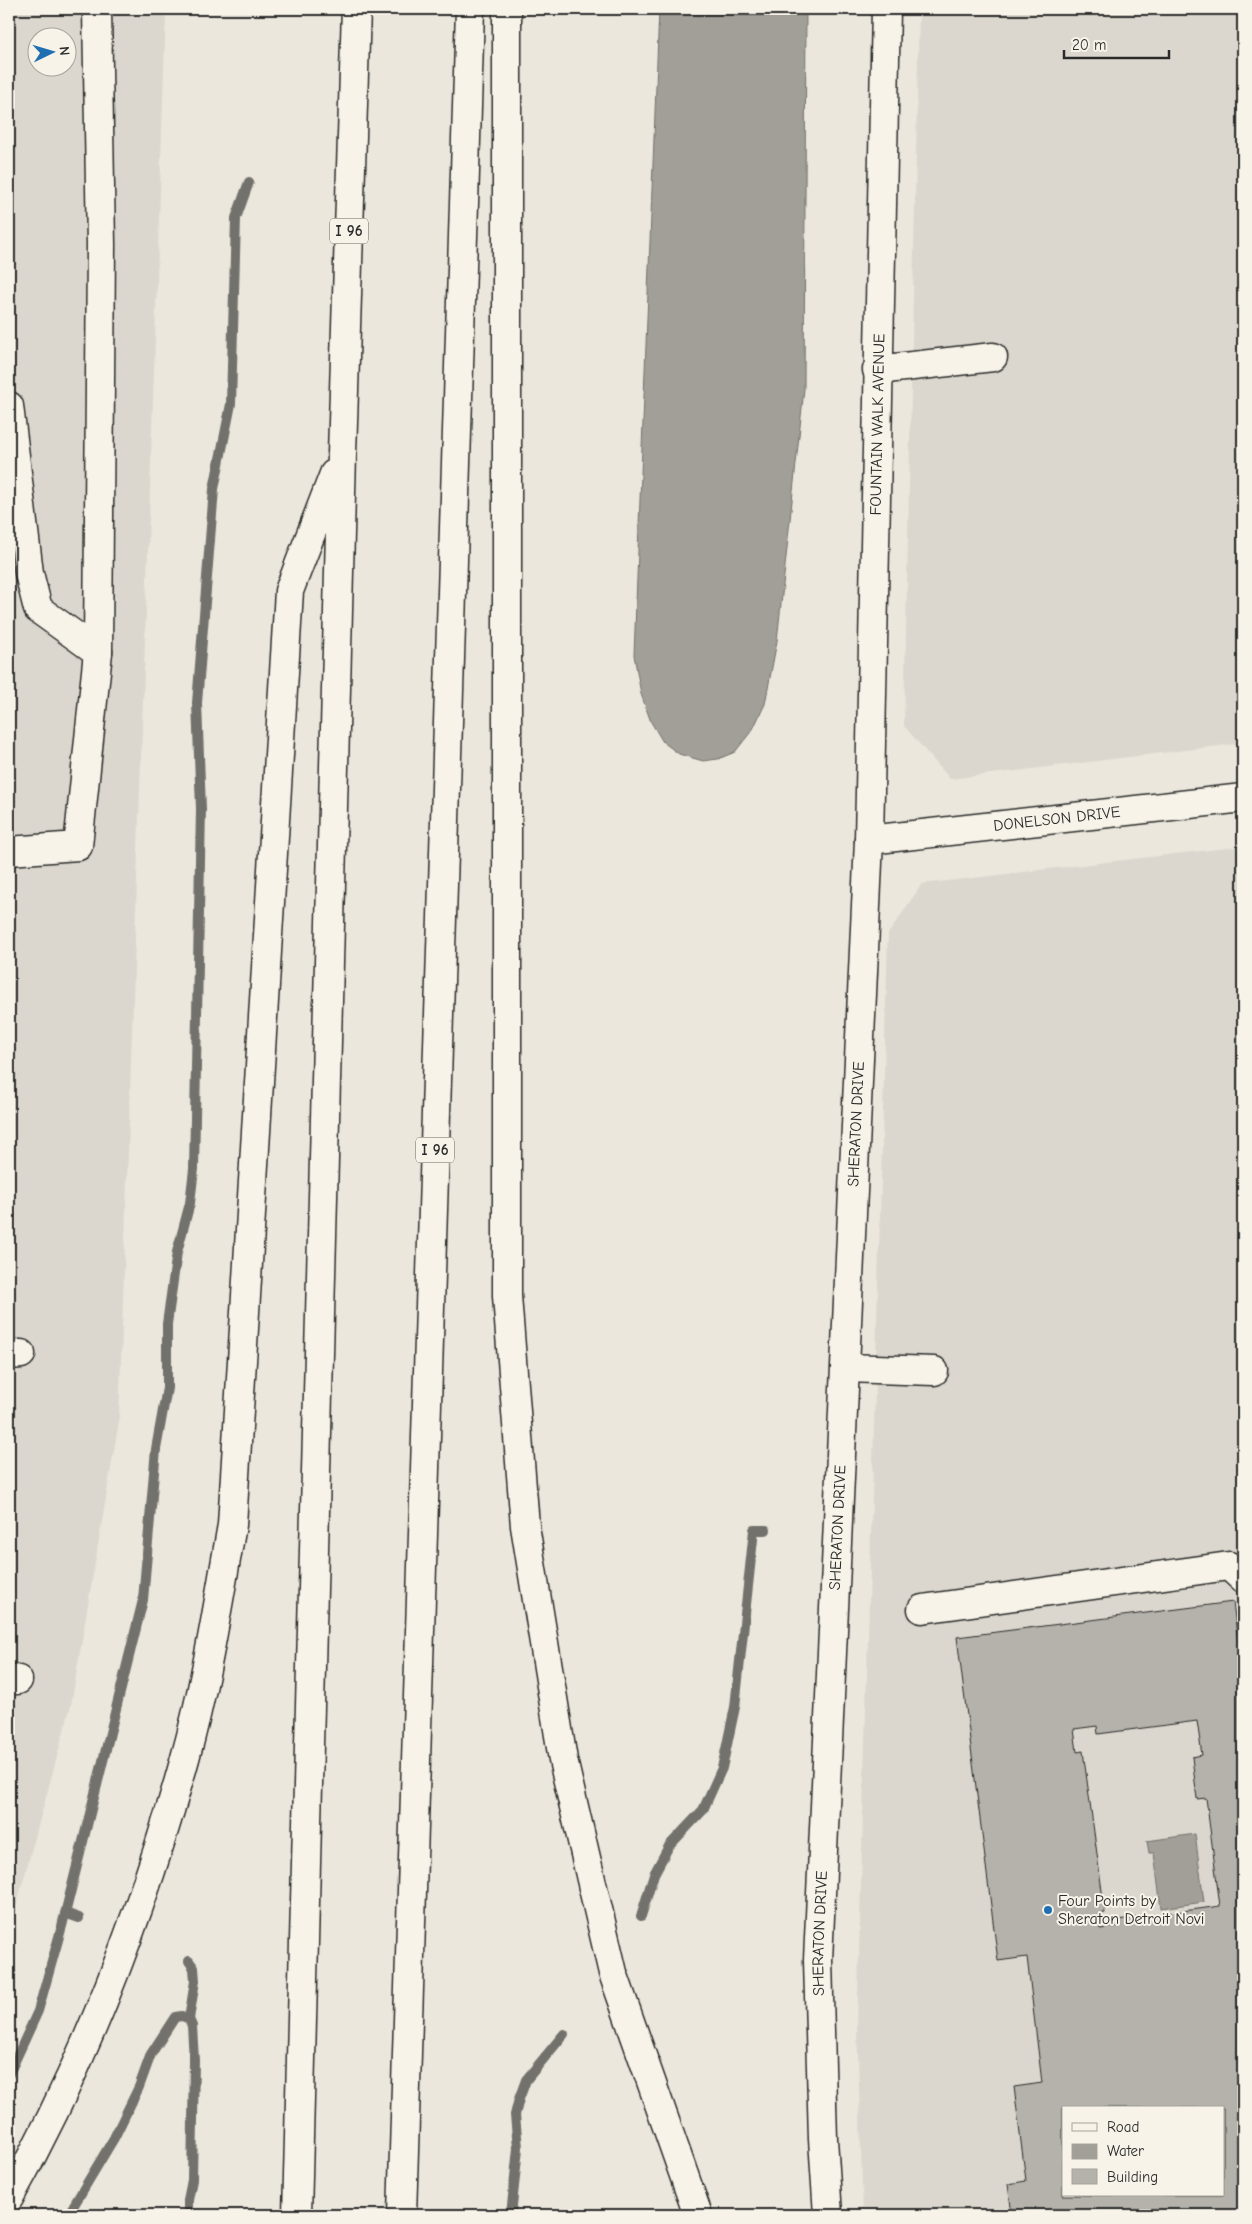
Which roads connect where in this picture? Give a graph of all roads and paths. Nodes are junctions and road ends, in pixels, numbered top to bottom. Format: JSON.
{"nodes":[{"id":1,"x":97,"y":9,"type":"edge"},
{"id":2,"x":356,"y":9,"type":"edge"},
{"id":3,"x":470,"y":9,"type":"edge"},
{"id":4,"x":507,"y":9,"type":"edge"},
{"id":5,"x":886,"y":9,"type":"edge"},
{"id":6,"x":993,"y":357,"type":"dead end"},
{"id":7,"x":877,"y":370,"type":"junction"},
{"id":8,"x":9,"y":406,"type":"edge"},
{"id":9,"x":342,"y":454,"type":"junction"},
{"id":10,"x":98,"y":652,"type":"junction"},
{"id":11,"x":1243,"y":798,"type":"edge"},
{"id":12,"x":869,"y":840,"type":"junction"},
{"id":13,"x":9,"y":851,"type":"edge"},
{"id":14,"x":846,"y":1368,"type":"junction"},
{"id":15,"x":934,"y":1371,"type":"dead end"},
{"id":16,"x":1243,"y":1579,"type":"edge"},
{"id":17,"x":922,"y":1609,"type":"dead end"},
{"id":18,"x":9,"y":2198,"type":"edge"},
{"id":19,"x":297,"y":2215,"type":"edge"},
{"id":20,"x":402,"y":2215,"type":"edge"},
{"id":21,"x":698,"y":2215,"type":"edge"},
{"id":22,"x":828,"y":2215,"type":"edge"}],
"edges":[{"from":1,"to":10,"type":"main road"},
{"from":2,"to":9,"type":"main road","number":"I 96"},
{"from":3,"to":20,"type":"main road","number":"I 96"},
{"from":4,"to":21,"type":"main road"},
{"from":5,"to":7,"type":"main road","name":"FOUNTAIN WALK AVENUE"},
{"from":6,"to":7,"type":"main road"},
{"from":7,"to":12,"type":"main road","name":"FOUNTAIN WALK AVENUE"},
{"from":8,"to":10,"type":"main road"},
{"from":9,"to":18,"type":"main road"},
{"from":9,"to":19,"type":"main road","number":"I 96"},
{"from":10,"to":13,"type":"main road"},
{"from":11,"to":12,"type":"main road","name":"DONELSON DRIVE"},
{"from":12,"to":14,"type":"main road","name":"SHERATON DRIVE"},
{"from":14,"to":15,"type":"main road"},
{"from":14,"to":22,"type":"main road","name":"SHERATON DRIVE"},
{"from":16,"to":17,"type":"main road"}]}
